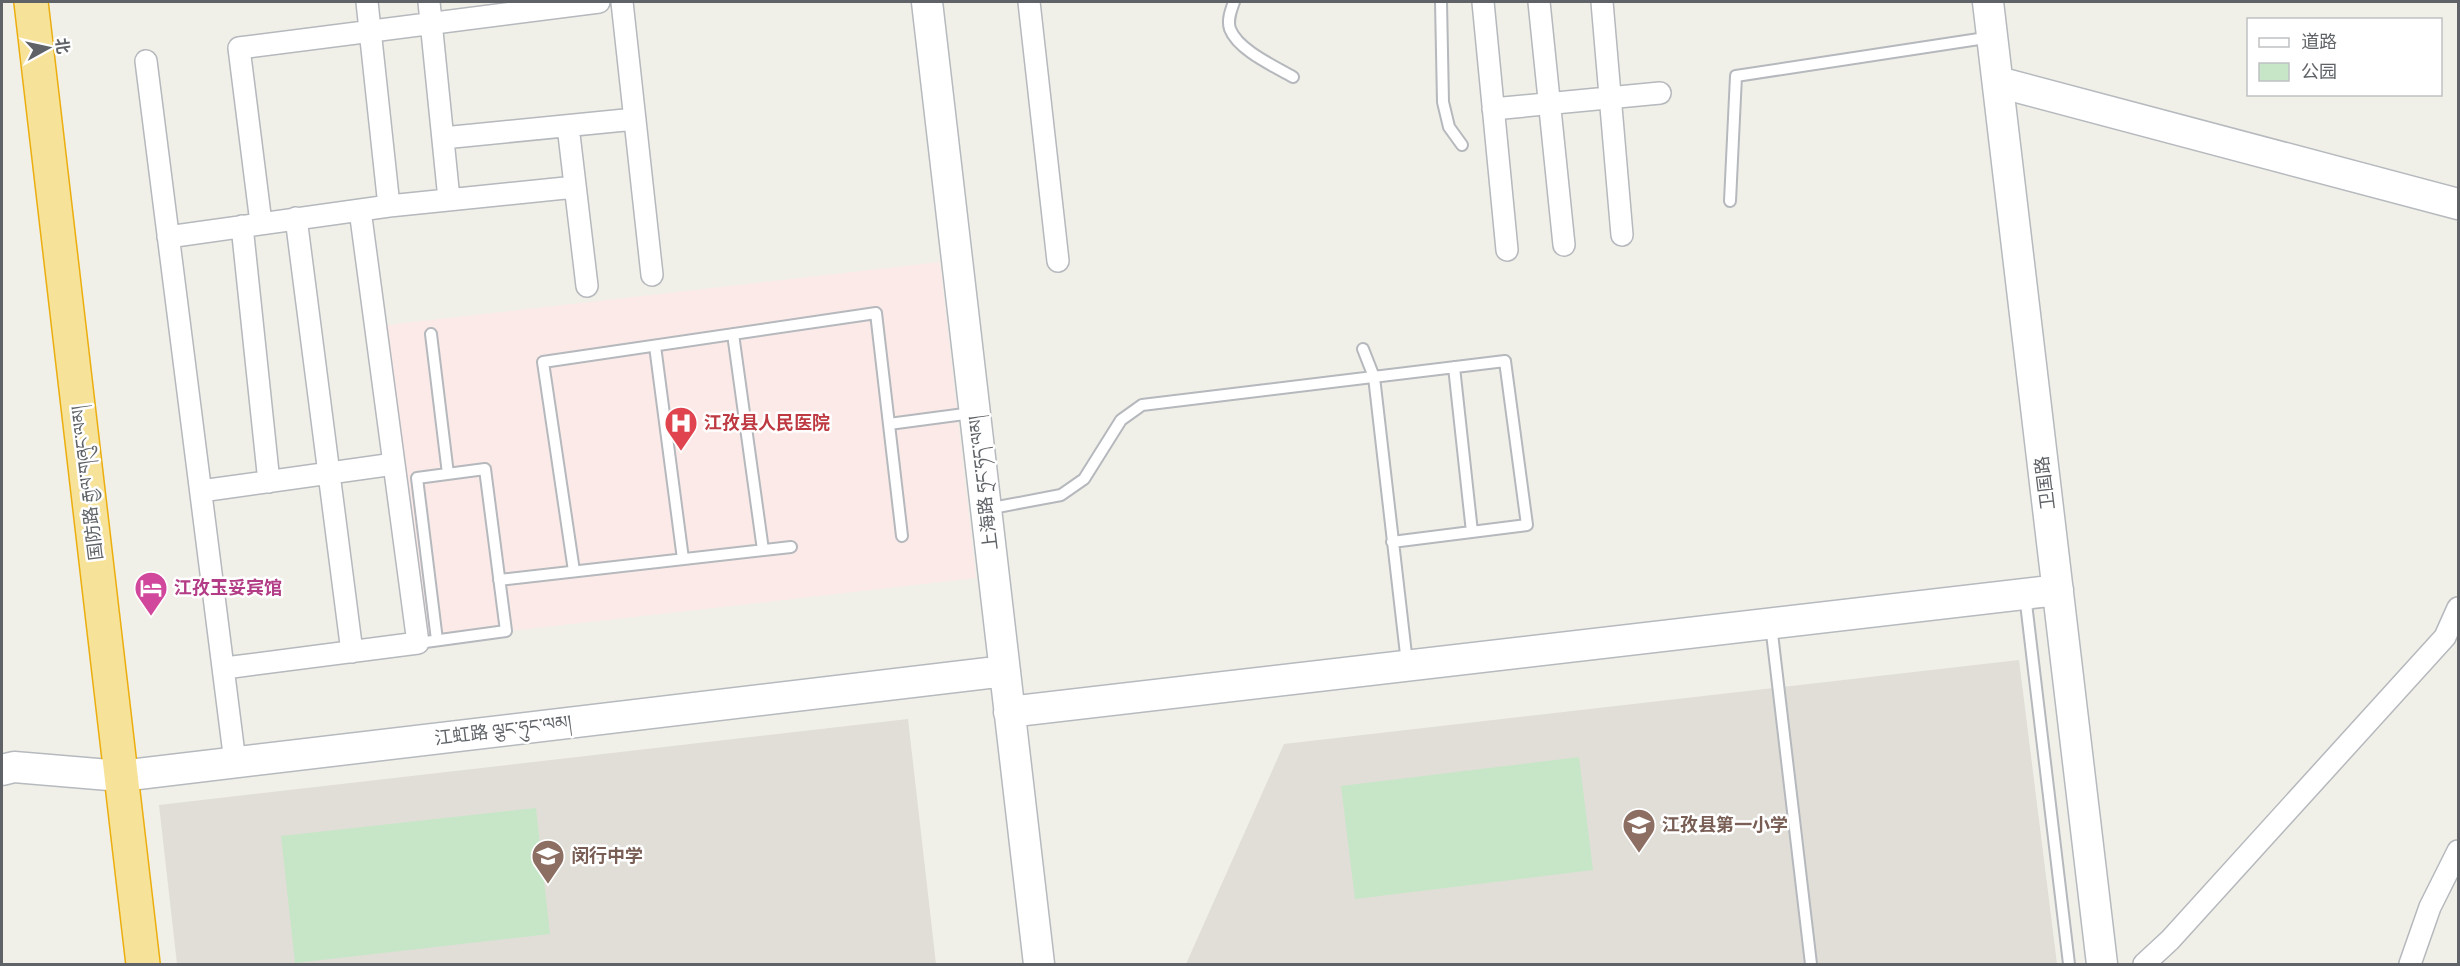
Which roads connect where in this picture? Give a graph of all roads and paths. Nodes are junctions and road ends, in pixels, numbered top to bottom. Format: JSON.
{"nodes":[{"id":1,"x":31,"y":2,"type":"edge"},
{"id":2,"x":367,"y":2,"type":"edge"},
{"id":3,"x":599,"y":2,"type":"edge"},
{"id":4,"x":622,"y":2,"type":"edge"},
{"id":5,"x":927,"y":2,"type":"edge"},
{"id":6,"x":1029,"y":2,"type":"edge"},
{"id":7,"x":1234,"y":2,"type":"edge"},
{"id":8,"x":1441,"y":2,"type":"edge"},
{"id":9,"x":1483,"y":2,"type":"edge"},
{"id":10,"x":1539,"y":2,"type":"edge"},
{"id":11,"x":1602,"y":2,"type":"edge"},
{"id":12,"x":1988,"y":2,"type":"edge"},
{"id":13,"x":430,"y":12,"type":"edge"},
{"id":14,"x":370,"y":30,"type":"junction"},
{"id":15,"x":1992,"y":37,"type":"junction"},
{"id":16,"x":146,"y":62,"type":"dead end"},
{"id":17,"x":1293,"y":77,"type":"dead end"},
{"id":18,"x":1998,"y":82,"type":"junction"},
{"id":19,"x":1660,"y":93,"type":"dead end"},
{"id":20,"x":1610,"y":97,"type":"junction"},
{"id":21,"x":1549,"y":102,"type":"junction"},
{"id":22,"x":1493,"y":109,"type":"junction"},
{"id":23,"x":635,"y":119,"type":"junction"},
{"id":24,"x":568,"y":126,"type":"junction"},
{"id":25,"x":443,"y":138,"type":"junction"},
{"id":26,"x":1462,"y":145,"type":"dead end"},
{"id":27,"x":575,"y":187,"type":"junction"},
{"id":28,"x":449,"y":199,"type":"junction"},
{"id":29,"x":1730,"y":201,"type":"dead end"},
{"id":30,"x":2458,"y":204,"type":"edge"},
{"id":31,"x":389,"y":206,"type":"junction"},
{"id":32,"x":360,"y":210,"type":"junction"},
{"id":33,"x":296,"y":218,"type":"junction"},
{"id":34,"x":252,"y":224,"type":"junction"},
{"id":35,"x":1622,"y":235,"type":"dead end"},
{"id":36,"x":168,"y":237,"type":"junction"},
{"id":37,"x":1564,"y":245,"type":"dead end"},
{"id":38,"x":1507,"y":250,"type":"dead end"},
{"id":39,"x":1058,"y":261,"type":"dead end"},
{"id":40,"x":652,"y":275,"type":"dead end"},
{"id":41,"x":587,"y":286,"type":"dead end"},
{"id":42,"x":431,"y":334,"type":"dead end"},
{"id":43,"x":733,"y":334,"type":"junction"},
{"id":44,"x":655,"y":346,"type":"junction"},
{"id":45,"x":1364,"y":349,"type":"dead end"},
{"id":46,"x":1454,"y":367,"type":"junction"},
{"id":47,"x":1374,"y":377,"type":"junction"},
{"id":48,"x":975,"y":412,"type":"junction"},
{"id":49,"x":889,"y":424,"type":"junction"},
{"id":50,"x":394,"y":464,"type":"junction"},
{"id":51,"x":329,"y":473,"type":"junction"},
{"id":52,"x":448,"y":474,"type":"junction"},
{"id":53,"x":270,"y":482,"type":"junction"},
{"id":54,"x":201,"y":491,"type":"junction"},
{"id":55,"x":986,"y":509,"type":"junction"},
{"id":56,"x":1472,"y":532,"type":"junction"},
{"id":57,"x":902,"y":536,"type":"dead end"},
{"id":58,"x":1392,"y":542,"type":"junction"},
{"id":59,"x":791,"y":547,"type":"dead end"},
{"id":60,"x":763,"y":550,"type":"junction"},
{"id":61,"x":683,"y":559,"type":"junction"},
{"id":62,"x":574,"y":571,"type":"junction"},
{"id":63,"x":499,"y":580,"type":"junction"},
{"id":64,"x":2058,"y":590,"type":"junction"},
{"id":65,"x":2025,"y":594,"type":"junction"},
{"id":66,"x":2458,"y":608,"type":"edge"},
{"id":67,"x":1771,"y":624,"type":"junction"},
{"id":68,"x":428,"y":642,"type":"junction"},
{"id":69,"x":351,"y":652,"type":"junction"},
{"id":70,"x":1407,"y":666,"type":"junction"},
{"id":71,"x":225,"y":668,"type":"junction"},
{"id":72,"x":1005,"y":671,"type":"junction"},
{"id":73,"x":1010,"y":712,"type":"junction"},
{"id":74,"x":235,"y":762,"type":"junction"},
{"id":75,"x":2,"y":770,"type":"edge"},
{"id":76,"x":121,"y":776,"type":"junction"},
{"id":77,"x":2458,"y":851,"type":"edge"},
{"id":78,"x":143,"y":964,"type":"edge"},
{"id":79,"x":1040,"y":964,"type":"edge"},
{"id":80,"x":1811,"y":964,"type":"edge"},
{"id":81,"x":2069,"y":964,"type":"edge"},
{"id":82,"x":2102,"y":964,"type":"edge"},
{"id":83,"x":2144,"y":964,"type":"edge"},
{"id":84,"x":2410,"y":964,"type":"edge"}],
"edges":[{"from":1,"to":76,"type":"highway","name":"国防路 རྒྱལ་གཞུང་ལམ།"},
{"from":2,"to":14,"type":"street"},
{"from":3,"to":13,"type":"street"},
{"from":4,"to":23,"type":"street"},
{"from":5,"to":48,"type":"main road","name":"上海路 ཧྲང་ཧད་ལམ།"},
{"from":6,"to":39,"type":"street"},
{"from":7,"to":17,"type":"lane"},
{"from":8,"to":26,"type":"lane"},
{"from":9,"to":22,"type":"street"},
{"from":10,"to":21,"type":"street"},
{"from":11,"to":20,"type":"street"},
{"from":12,"to":15,"type":"main road","name":"卫国路"},
{"from":13,"to":14,"type":"street"},
{"from":13,"to":25,"type":"street"},
{"from":14,"to":31,"type":"street"},
{"from":14,"to":34,"type":"street"},
{"from":15,"to":18,"type":"main road","name":"卫国路"},
{"from":15,"to":29,"type":"lane"},
{"from":16,"to":36,"type":"street"},
{"from":18,"to":30,"type":"main road"},
{"from":18,"to":64,"type":"main road","name":"卫国路"},
{"from":19,"to":20,"type":"street"},
{"from":20,"to":21,"type":"street"},
{"from":20,"to":35,"type":"street"},
{"from":21,"to":22,"type":"street"},
{"from":21,"to":37,"type":"street"},
{"from":22,"to":38,"type":"street"},
{"from":23,"to":24,"type":"street"},
{"from":23,"to":40,"type":"street"},
{"from":24,"to":25,"type":"street"},
{"from":24,"to":27,"type":"street"},
{"from":25,"to":28,"type":"street"},
{"from":27,"to":28,"type":"street"},
{"from":27,"to":41,"type":"street"},
{"from":28,"to":31,"type":"street"},
{"from":31,"to":32,"type":"street"},
{"from":32,"to":33,"type":"street"},
{"from":32,"to":50,"type":"street"},
{"from":33,"to":34,"type":"street"},
{"from":33,"to":51,"type":"street"},
{"from":34,"to":36,"type":"street"},
{"from":34,"to":53,"type":"street"},
{"from":36,"to":54,"type":"street"},
{"from":42,"to":52,"type":"lane"},
{"from":43,"to":44,"type":"lane"},
{"from":43,"to":49,"type":"lane"},
{"from":43,"to":60,"type":"lane"},
{"from":44,"to":61,"type":"lane"},
{"from":44,"to":62,"type":"lane"},
{"from":45,"to":47,"type":"lane"},
{"from":46,"to":47,"type":"lane"},
{"from":46,"to":56,"type":"lane"},
{"from":46,"to":56,"type":"lane"},
{"from":47,"to":55,"type":"lane"},
{"from":47,"to":58,"type":"lane"},
{"from":48,"to":49,"type":"lane"},
{"from":48,"to":55,"type":"main road","name":"上海路 ཧྲང་ཧད་ལམ།"},
{"from":49,"to":57,"type":"lane"},
{"from":50,"to":51,"type":"street"},
{"from":50,"to":68,"type":"street"},
{"from":51,"to":53,"type":"street"},
{"from":51,"to":69,"type":"street"},
{"from":52,"to":63,"type":"lane"},
{"from":52,"to":68,"type":"lane"},
{"from":53,"to":54,"type":"street"},
{"from":54,"to":71,"type":"street"},
{"from":55,"to":72,"type":"main road","name":"上海路 ཧྲང་ཧད་ལམ།"},
{"from":56,"to":58,"type":"lane"},
{"from":58,"to":70,"type":"lane"},
{"from":59,"to":60,"type":"lane"},
{"from":60,"to":61,"type":"lane"},
{"from":61,"to":62,"type":"lane"},
{"from":62,"to":63,"type":"lane"},
{"from":63,"to":68,"type":"lane"},
{"from":64,"to":65,"type":"main road"},
{"from":64,"to":82,"type":"main road","name":"卫国路"},
{"from":65,"to":67,"type":"main road"},
{"from":65,"to":81,"type":"lane"},
{"from":66,"to":83,"type":"street"},
{"from":67,"to":70,"type":"main road"},
{"from":67,"to":80,"type":"lane"},
{"from":68,"to":69,"type":"street"},
{"from":69,"to":71,"type":"street"},
{"from":70,"to":73,"type":"main road"},
{"from":71,"to":74,"type":"street"},
{"from":72,"to":73,"type":"main road","name":"上海路 ཧྲང་ཧད་ལམ།"},
{"from":72,"to":74,"type":"main road","name":"江虹路 ལྕང་ཧུང་ལམ།"},
{"from":73,"to":79,"type":"main road","name":"上海路 ཧྲང་ཧད་ལམ།"},
{"from":74,"to":76,"type":"main road","name":"江虹路 ལྕང་ཧུང་ལམ།"},
{"from":75,"to":76,"type":"main road","name":"江虹路 ལྕང་ཧུང་ལམ།"},
{"from":76,"to":78,"type":"highway","name":"国防路 རྒྱལ་གཞུང་ལམ།"},
{"from":77,"to":84,"type":"street"}]}
